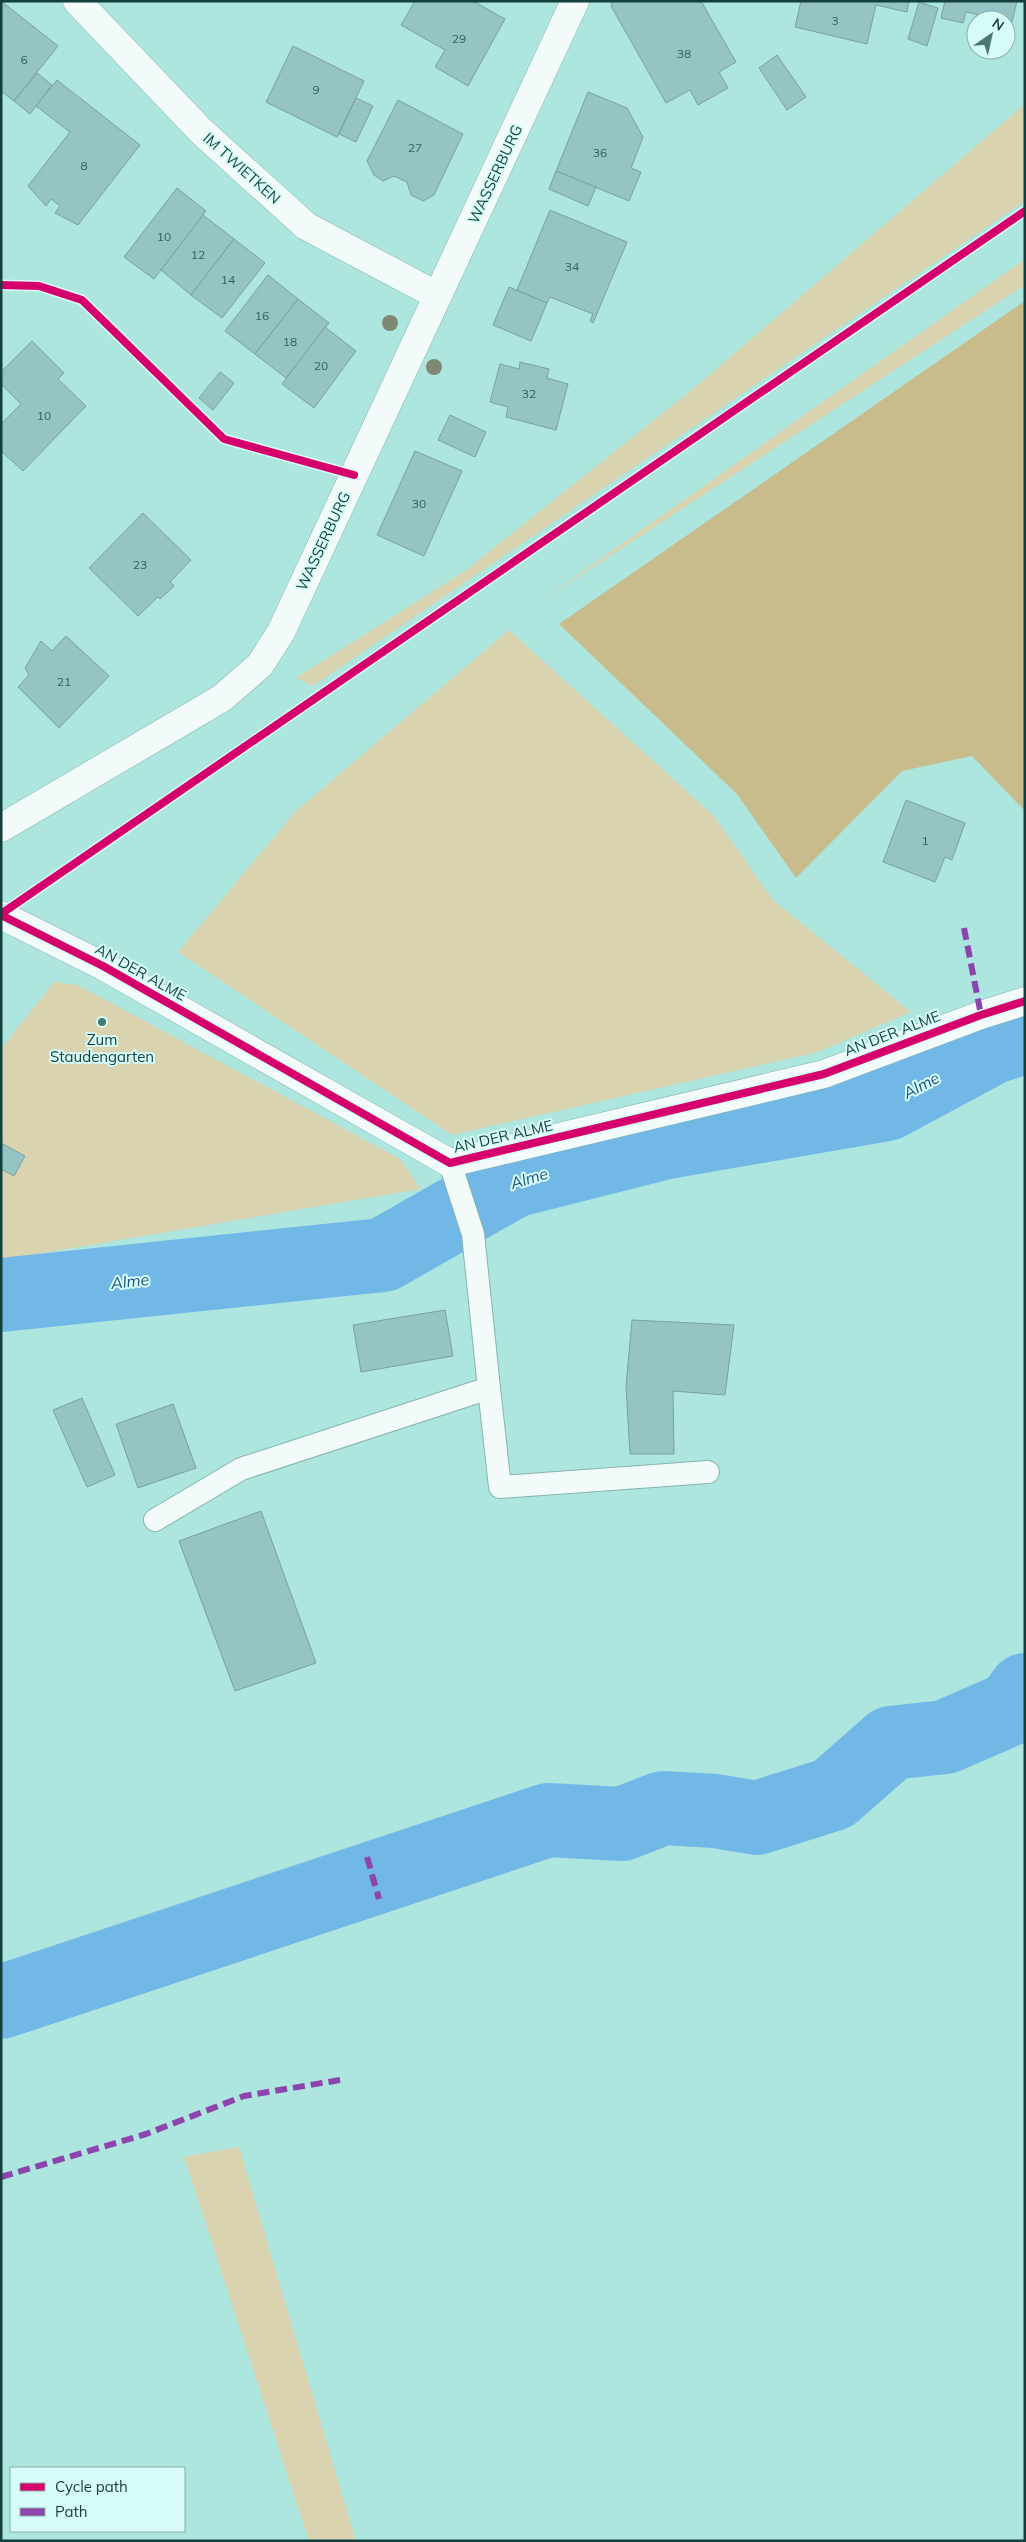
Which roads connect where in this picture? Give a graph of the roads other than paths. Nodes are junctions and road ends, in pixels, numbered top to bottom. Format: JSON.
{"nodes":[{"id":1,"x":77,"y":1,"type":"edge"},
{"id":2,"x":576,"y":1,"type":"edge"},
{"id":3,"x":438,"y":296,"type":"junction"},
{"id":4,"x":1,"y":828,"type":"edge"},
{"id":5,"x":1,"y":915,"type":"edge"},
{"id":6,"x":1025,"y":1001,"type":"edge"},
{"id":7,"x":450,"y":1162,"type":"junction"},
{"id":8,"x":489,"y":1388,"type":"junction"},
{"id":9,"x":708,"y":1472,"type":"dead end"},
{"id":10,"x":155,"y":1520,"type":"dead end"}],
"edges":[{"from":1,"to":3,"type":"street","name":"IM TWIETKEN"},
{"from":2,"to":3,"type":"street","name":"WASSERBURG"},
{"from":3,"to":4,"type":"street","name":"WASSERBURG"},
{"from":5,"to":7,"type":"street","name":"AN DER ALME"},
{"from":6,"to":7,"type":"street","name":"AN DER ALME"},
{"from":7,"to":8,"type":"lane"},
{"from":8,"to":9,"type":"lane"},
{"from":8,"to":10,"type":"lane"}]}
